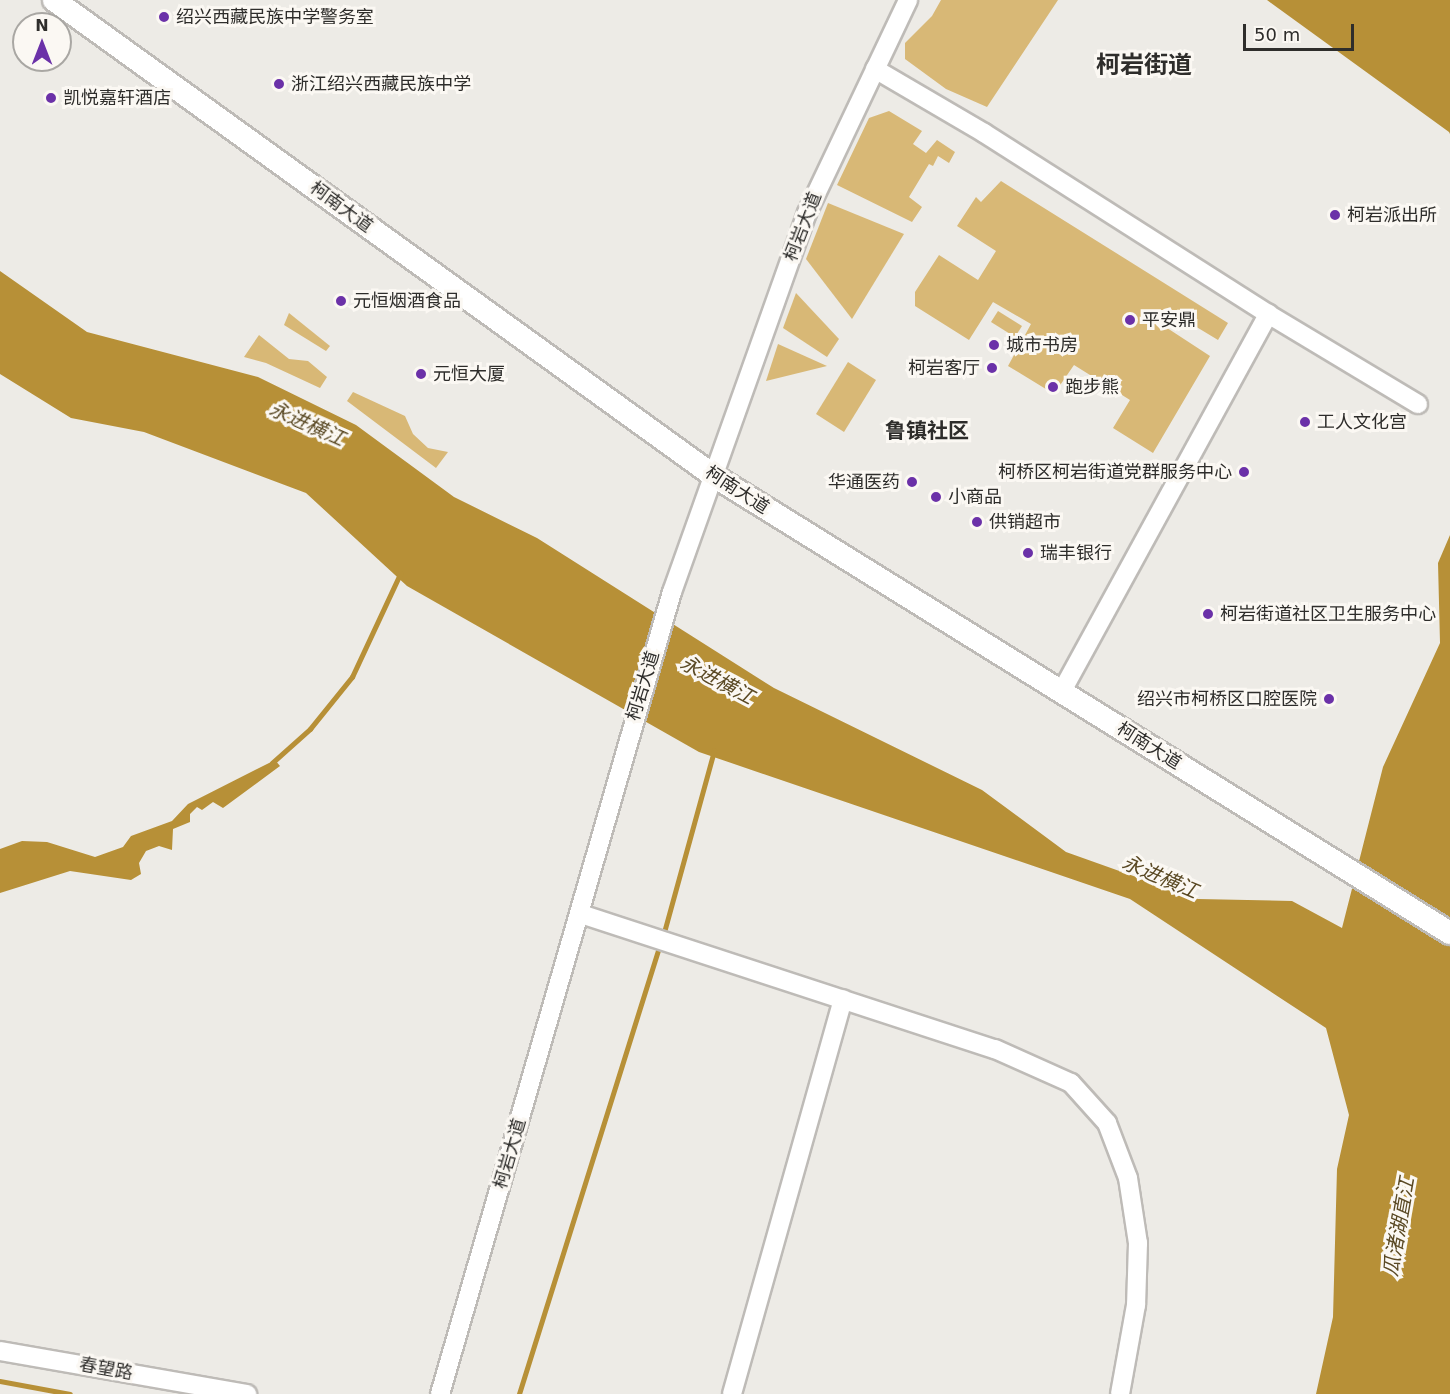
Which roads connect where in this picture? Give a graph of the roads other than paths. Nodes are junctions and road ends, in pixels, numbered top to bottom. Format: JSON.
{"nodes":[{"id":1,"x":54,"y":0,"type":"edge"},
{"id":2,"x":908,"y":0,"type":"edge"},
{"id":3,"x":875,"y":69,"type":"junction"},
{"id":4,"x":1268,"y":314,"type":"junction"},
{"id":5,"x":1418,"y":404,"type":"dead end"},
{"id":6,"x":714,"y":476,"type":"junction"},
{"id":7,"x":1062,"y":691,"type":"junction"},
{"id":8,"x":581,"y":914,"type":"junction"},
{"id":9,"x":1450,"y":933,"type":"edge"},
{"id":10,"x":843,"y":999,"type":"junction"},
{"id":11,"x":0,"y":1351,"type":"edge"},
{"id":12,"x":247,"y":1394,"type":"edge"},
{"id":13,"x":440,"y":1394,"type":"edge"},
{"id":14,"x":732,"y":1394,"type":"edge"},
{"id":15,"x":1120,"y":1394,"type":"edge"}],
"edges":[{"from":1,"to":6,"type":"main road","name":"柯南大道"},
{"from":2,"to":3,"type":"street","name":"柯岩大道"},
{"from":3,"to":4,"type":"street"},
{"from":3,"to":6,"type":"street","name":"柯岩大道"},
{"from":4,"to":5,"type":"street"},
{"from":4,"to":7,"type":"street"},
{"from":6,"to":7,"type":"main road","name":"柯南大道"},
{"from":6,"to":8,"type":"street","name":"柯岩大道"},
{"from":7,"to":9,"type":"main road","name":"柯南大道"},
{"from":8,"to":10,"type":"street"},
{"from":8,"to":13,"type":"street","name":"柯岩大道"},
{"from":10,"to":14,"type":"street"},
{"from":10,"to":15,"type":"street"},
{"from":11,"to":12,"type":"street","name":"春望路"}]}
